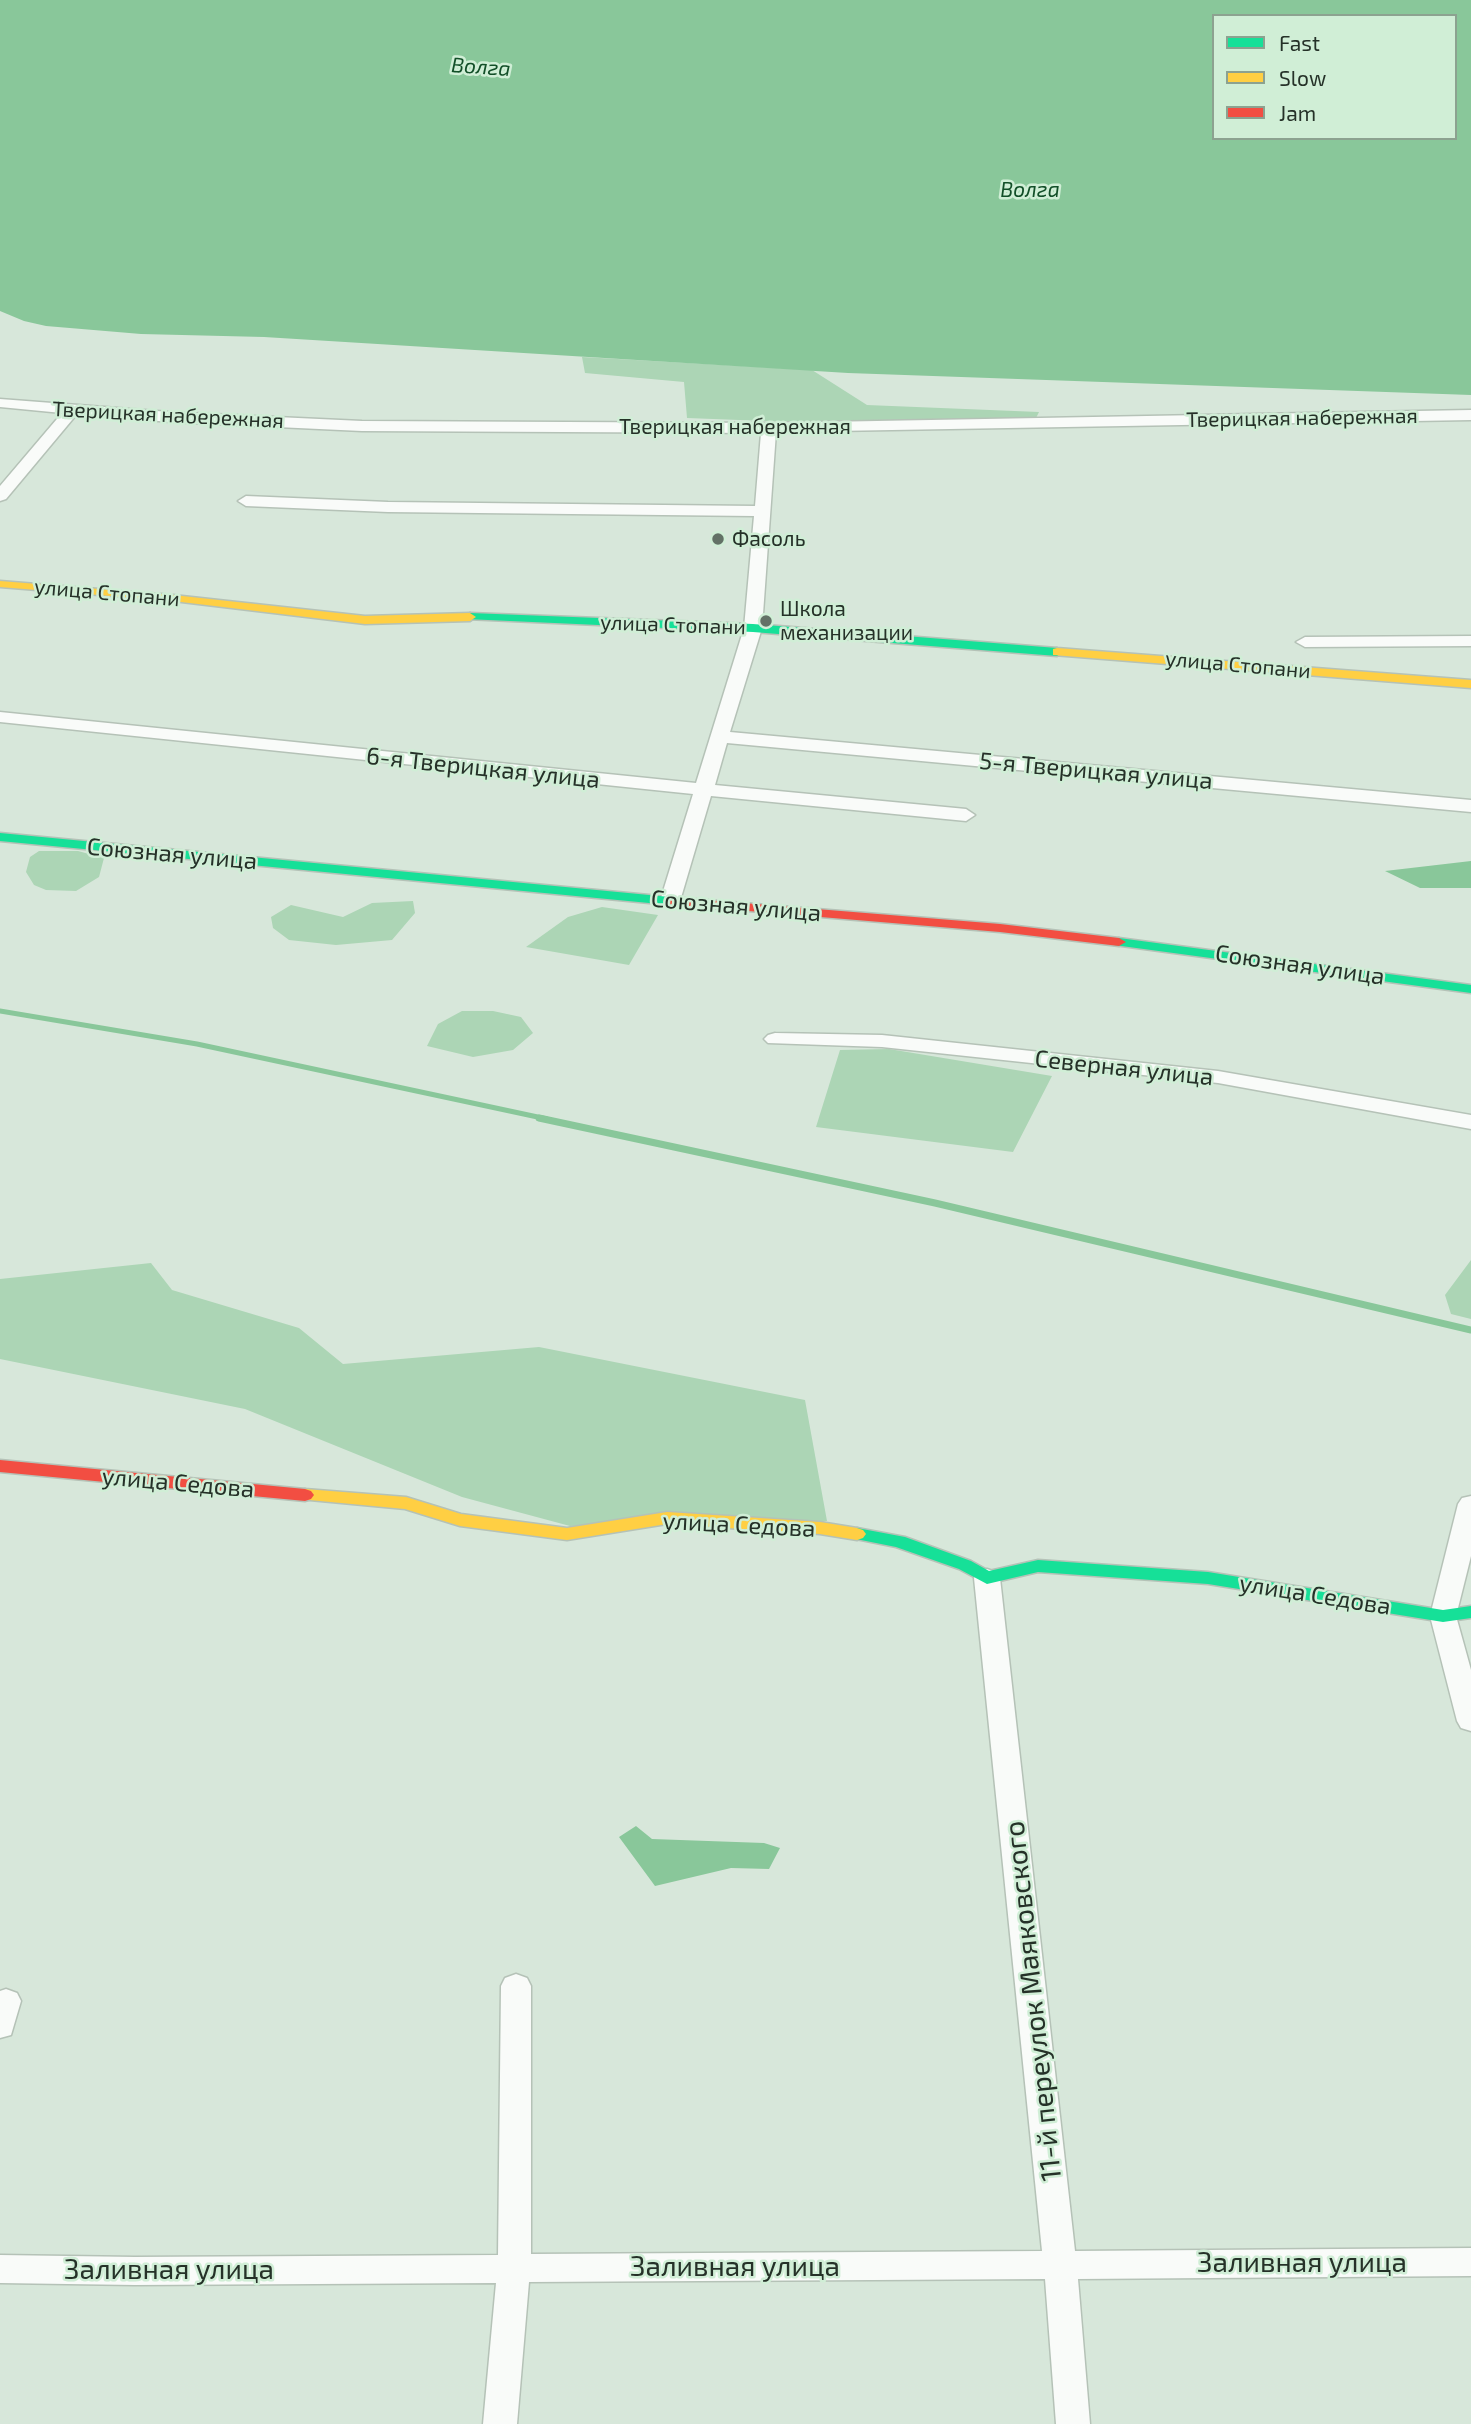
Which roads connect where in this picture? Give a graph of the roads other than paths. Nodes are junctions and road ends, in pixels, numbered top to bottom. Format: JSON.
{"nodes":[{"id":1,"x":0,"y":403,"type":"edge"},
{"id":2,"x":72,"y":410,"type":"junction"},
{"id":3,"x":1471,"y":415,"type":"edge"},
{"id":4,"x":769,"y":428,"type":"junction"},
{"id":5,"x":0,"y":496,"type":"edge"},
{"id":6,"x":246,"y":501,"type":"dead end"},
{"id":7,"x":762,"y":511,"type":"junction"},
{"id":8,"x":0,"y":584,"type":"edge"},
{"id":9,"x":753,"y":628,"type":"junction"},
{"id":10,"x":1305,"y":642,"type":"dead end"},
{"id":11,"x":1471,"y":642,"type":"edge"},
{"id":12,"x":1471,"y":684,"type":"edge"},
{"id":13,"x":0,"y":717,"type":"edge"},
{"id":14,"x":720,"y":737,"type":"junction"},
{"id":15,"x":704,"y":790,"type":"junction"},
{"id":16,"x":1471,"y":806,"type":"edge"},
{"id":17,"x":967,"y":815,"type":"dead end"},
{"id":18,"x":0,"y":837,"type":"edge"},
{"id":19,"x":670,"y":901,"type":"junction"},
{"id":20,"x":1471,"y":989,"type":"edge"},
{"id":21,"x":775,"y":1039,"type":"dead end"},
{"id":22,"x":1471,"y":1122,"type":"edge"},
{"id":23,"x":0,"y":1466,"type":"edge"},
{"id":24,"x":1471,"y":1504,"type":"edge"},
{"id":25,"x":987,"y":1578,"type":"junction"},
{"id":26,"x":1471,"y":1612,"type":"edge"},
{"id":27,"x":1443,"y":1616,"type":"junction"},
{"id":28,"x":1471,"y":1721,"type":"edge"},
{"id":29,"x":516,"y":1986,"type":"dead end"},
{"id":30,"x":1471,"y":2262,"type":"edge"},
{"id":31,"x":1060,"y":2264,"type":"junction"},
{"id":32,"x":514,"y":2268,"type":"junction"},
{"id":33,"x":0,"y":2269,"type":"edge"},
{"id":34,"x":499,"y":2424,"type":"edge"},
{"id":35,"x":1073,"y":2424,"type":"edge"}],
"edges":[{"from":1,"to":2,"type":"street","name":"Тверицкая набережная"},
{"from":2,"to":4,"type":"street","name":"Тверицкая набережная"},
{"from":2,"to":5,"type":"street"},
{"from":3,"to":4,"type":"street","name":"Тверицкая набережная"},
{"from":4,"to":7,"type":"street"},
{"from":6,"to":7,"type":"street"},
{"from":7,"to":9,"type":"street"},
{"from":8,"to":9,"type":"street","name":"улица Стопани"},
{"from":9,"to":12,"type":"street","name":"улица Стопани"},
{"from":9,"to":14,"type":"street"},
{"from":10,"to":11,"type":"street"},
{"from":13,"to":15,"type":"street","name":"6-я Тверицкая улица"},
{"from":14,"to":15,"type":"street"},
{"from":14,"to":16,"type":"street","name":"5-я Тверицкая улица"},
{"from":15,"to":17,"type":"street","name":"6-я Тверицкая улица"},
{"from":15,"to":19,"type":"street"},
{"from":18,"to":19,"type":"street","name":"Союзная улица"},
{"from":19,"to":20,"type":"street","name":"Союзная улица"},
{"from":21,"to":22,"type":"street","name":"Северная улица"},
{"from":23,"to":25,"type":"street","name":"улица Седова"},
{"from":24,"to":27,"type":"street"},
{"from":25,"to":27,"type":"street","name":"улица Седова"},
{"from":25,"to":31,"type":"street","name":"11-й переулок Маяковского"},
{"from":26,"to":27,"type":"street","name":"улица Седова"},
{"from":27,"to":28,"type":"street"},
{"from":29,"to":32,"type":"street"},
{"from":30,"to":31,"type":"street","name":"Заливная улица"},
{"from":31,"to":32,"type":"street","name":"Заливная улица"},
{"from":31,"to":35,"type":"street","name":"11-й переулок Маяковского"},
{"from":32,"to":33,"type":"street","name":"Заливная улица"},
{"from":32,"to":34,"type":"street"}]}
